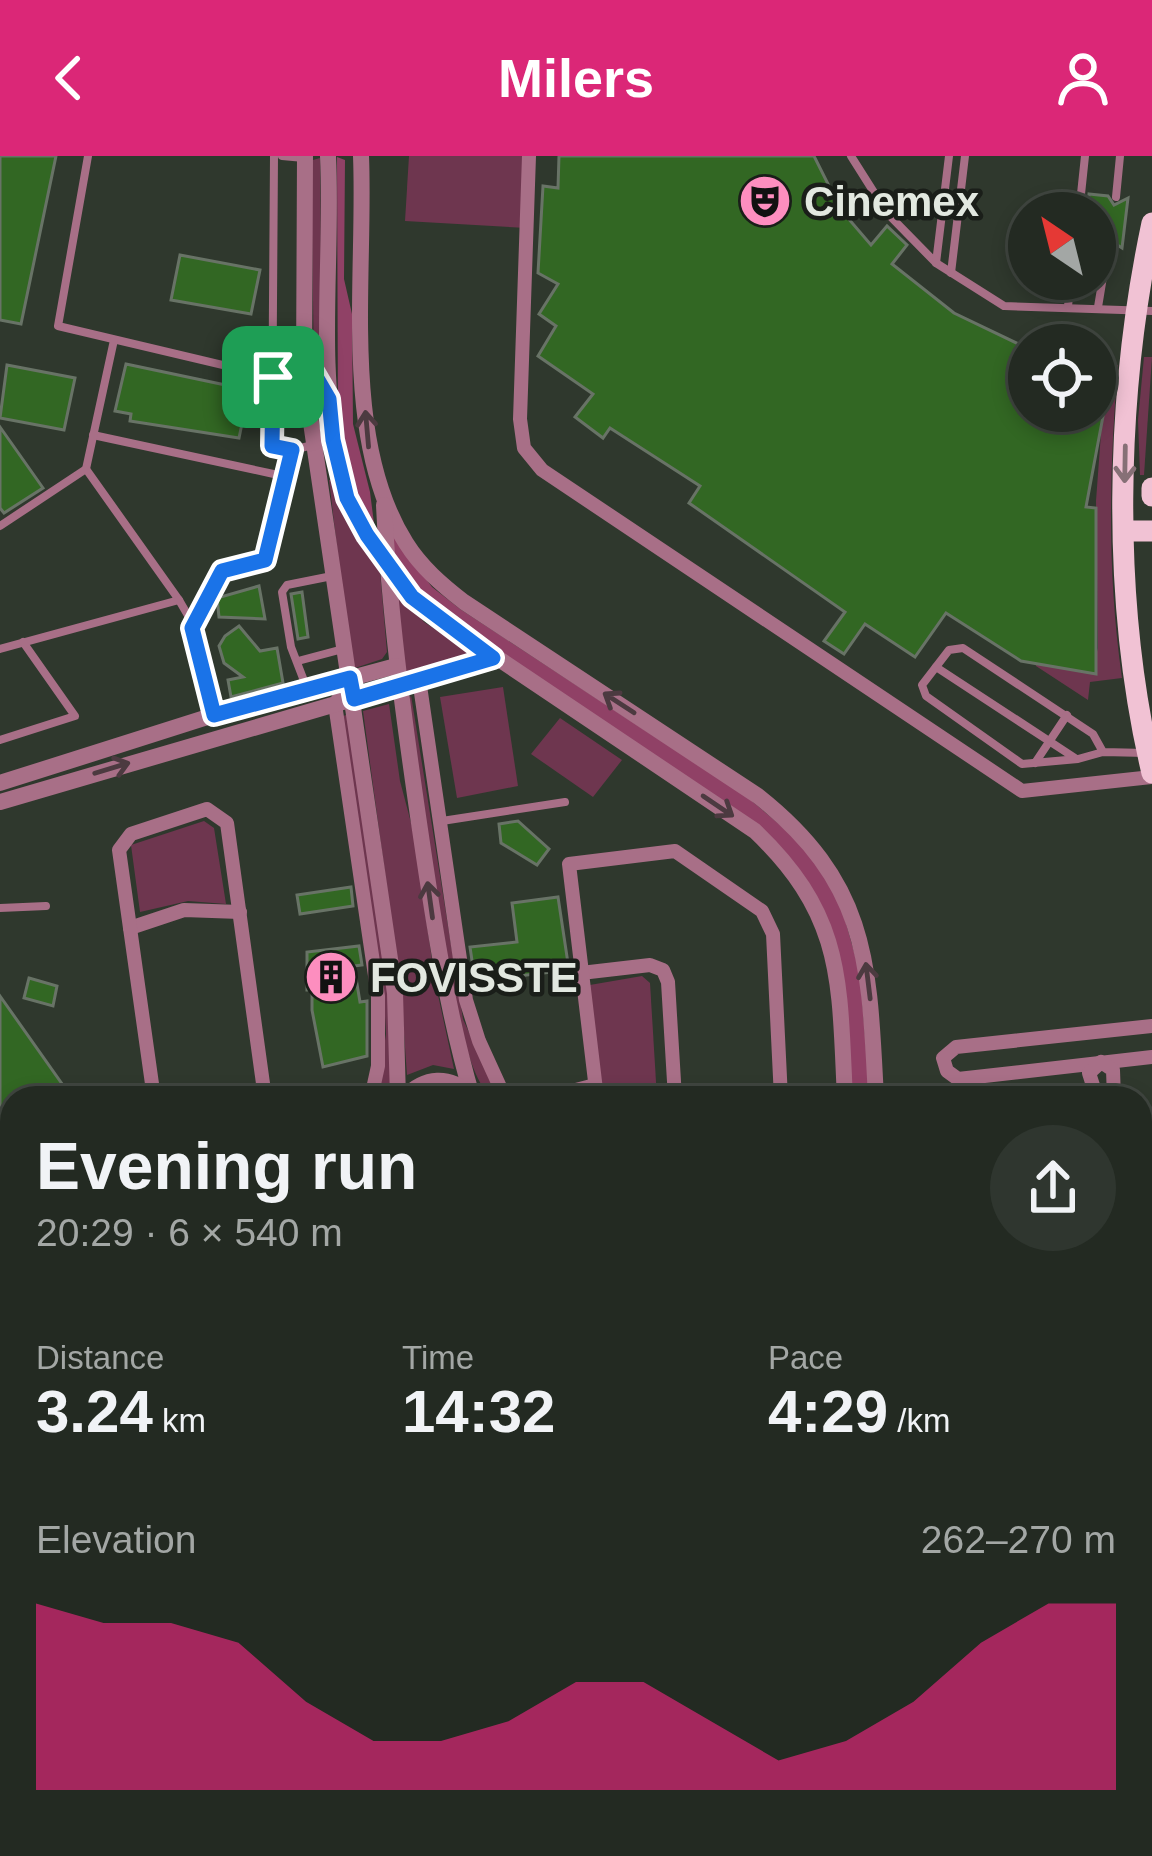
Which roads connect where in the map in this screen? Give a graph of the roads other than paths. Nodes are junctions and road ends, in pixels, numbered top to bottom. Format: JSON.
{"nodes":[{"id":1,"x":88,"y":156,"type":"edge"},
{"id":2,"x":278,"y":156,"type":"edge"},
{"id":3,"x":328,"y":156,"type":"edge"},
{"id":4,"x":361,"y":156,"type":"edge"},
{"id":5,"x":529,"y":156,"type":"edge"},
{"id":6,"x":851,"y":156,"type":"edge"},
{"id":7,"x":950,"y":156,"type":"edge"},
{"id":8,"x":965,"y":156,"type":"edge"},
{"id":9,"x":1085,"y":156,"type":"edge"},
{"id":10,"x":1120,"y":156,"type":"edge"},
{"id":11,"x":306,"y":157,"type":"edge"},
{"id":12,"x":1081,"y":192,"type":"edge"},
{"id":13,"x":1116,"y":197,"type":"dead end"},
{"id":14,"x":1152,"y":224,"type":"edge"},
{"id":15,"x":936,"y":263,"type":"junction"},
{"id":16,"x":951,"y":273,"type":"junction"},
{"id":17,"x":1069,"y":300,"type":"edge"},
{"id":18,"x":1099,"y":300,"type":"edge"},
{"id":19,"x":1068,"y":306,"type":"junction"},
{"id":20,"x":1098,"y":307,"type":"junction"},
{"id":21,"x":1144,"y":310,"type":"edge"},
{"id":22,"x":115,"y":340,"type":"junction"},
{"id":23,"x":304,"y":356,"type":"junction"},
{"id":24,"x":304,"y":375,"type":"junction"},
{"id":25,"x":273,"y":377,"type":"junction"},
{"id":26,"x":329,"y":399,"type":"junction"},
{"id":27,"x":93,"y":435,"type":"junction"},
{"id":28,"x":333,"y":440,"type":"junction"},
{"id":29,"x":313,"y":445,"type":"junction"},
{"id":30,"x":292,"y":450,"type":"junction"},
{"id":31,"x":86,"y":469,"type":"junction"},
{"id":32,"x":284,"y":476,"type":"junction"},
{"id":33,"x":383,"y":500,"type":"junction"},
{"id":34,"x":0,"y":526,"type":"edge"},
{"id":35,"x":1126,"y":531,"type":"junction"},
{"id":36,"x":1152,"y":531,"type":"edge"},
{"id":37,"x":387,"y":566,"type":"junction"},
{"id":38,"x":334,"y":576,"type":"junction"},
{"id":39,"x":179,"y":600,"type":"junction"},
{"id":40,"x":192,"y":628,"type":"junction"},
{"id":41,"x":23,"y":642,"type":"junction"},
{"id":42,"x":345,"y":648,"type":"junction"},
{"id":43,"x":0,"y":649,"type":"edge"},
{"id":44,"x":493,"y":658,"type":"junction"},
{"id":45,"x":298,"y":661,"type":"junction"},
{"id":46,"x":396,"y":666,"type":"junction"},
{"id":47,"x":936,"y":667,"type":"junction"},
{"id":48,"x":350,"y":678,"type":"junction"},
{"id":49,"x":419,"y":679,"type":"junction"},
{"id":50,"x":398,"y":687,"type":"junction"},
{"id":51,"x":307,"y":690,"type":"junction"},
{"id":52,"x":354,"y":699,"type":"junction"},
{"id":53,"x":335,"y":704,"type":"junction"},
{"id":54,"x":214,"y":715,"type":"junction"},
{"id":55,"x":1067,"y":716,"type":"junction"},
{"id":56,"x":0,"y":740,"type":"edge"},
{"id":57,"x":1049,"y":741,"type":"junction"},
{"id":58,"x":1103,"y":752,"type":"junction"},
{"id":59,"x":1078,"y":759,"type":"junction"},
{"id":60,"x":1035,"y":764,"type":"junction"},
{"id":61,"x":1150,"y":768,"type":"edge"},
{"id":62,"x":0,"y":783,"type":"edge"},
{"id":63,"x":0,"y":802,"type":"edge"},
{"id":64,"x":565,"y":802,"type":"dead end"},
{"id":65,"x":441,"y":821,"type":"junction"},
{"id":66,"x":46,"y":906,"type":"dead end"},
{"id":67,"x":0,"y":908,"type":"edge"},
{"id":68,"x":240,"y":912,"type":"junction"},
{"id":69,"x":130,"y":928,"type":"junction"},
{"id":70,"x":581,"y":973,"type":"junction"},
{"id":71,"x":1152,"y":1026,"type":"edge"},
{"id":72,"x":1098,"y":1033,"type":"junction"},
{"id":73,"x":1152,"y":1057,"type":"edge"},
{"id":74,"x":1101,"y":1062,"type":"junction"},
{"id":75,"x":152,"y":1086,"type":"edge"},
{"id":76,"x":263,"y":1086,"type":"edge"},
{"id":77,"x":374,"y":1086,"type":"edge"},
{"id":78,"x":400,"y":1086,"type":"edge"},
{"id":79,"x":419,"y":1086,"type":"edge"},
{"id":80,"x":460,"y":1086,"type":"edge"},
{"id":81,"x":469,"y":1086,"type":"edge"},
{"id":82,"x":500,"y":1086,"type":"edge"},
{"id":83,"x":595,"y":1086,"type":"edge"},
{"id":84,"x":674,"y":1086,"type":"edge"},
{"id":85,"x":780,"y":1086,"type":"edge"},
{"id":86,"x":844,"y":1086,"type":"edge"},
{"id":87,"x":875,"y":1086,"type":"edge"},
{"id":88,"x":1093,"y":1086,"type":"edge"},
{"id":89,"x":1114,"y":1086,"type":"edge"}],
"edges":[{"from":1,"to":22,"type":"lane"},
{"from":2,"to":11,"type":"lane"},
{"from":2,"to":25,"type":"lane"},
{"from":3,"to":26,"type":"street"},
{"from":33,"to":4,"type":"street","one_way":true},
{"from":5,"to":61,"type":"street"},
{"from":6,"to":15,"type":"lane"},
{"from":7,"to":15,"type":"lane"},
{"from":8,"to":16,"type":"lane"},
{"from":9,"to":12,"type":"lane"},
{"from":10,"to":13,"type":"lane"},
{"from":11,"to":23,"type":"street"},
{"from":14,"to":21,"type":"main road"},
{"from":15,"to":16,"type":"lane"},
{"from":16,"to":19,"type":"lane"},
{"from":17,"to":19,"type":"lane"},
{"from":18,"to":20,"type":"lane"},
{"from":19,"to":20,"type":"lane"},
{"from":20,"to":21,"type":"lane"},
{"from":21,"to":35,"type":"main road","one_way":true},
{"from":22,"to":25,"type":"lane"},
{"from":22,"to":27,"type":"lane"},
{"from":23,"to":24,"type":"street"},
{"from":23,"to":26,"type":"street"},
{"from":24,"to":25,"type":"lane"},
{"from":24,"to":29,"type":"street"},
{"from":25,"to":30,"type":"lane"},
{"from":26,"to":28,"type":"street"},
{"from":27,"to":31,"type":"lane"},
{"from":27,"to":32,"type":"lane"},
{"from":28,"to":29,"type":"street"},
{"from":28,"to":37,"type":"street"},
{"from":29,"to":30,"type":"lane"},
{"from":29,"to":38,"type":"street"},
{"from":30,"to":32,"type":"lane"},
{"from":31,"to":34,"type":"lane"},
{"from":31,"to":39,"type":"lane"},
{"from":32,"to":40,"type":"lane"},
{"from":33,"to":37,"type":"street"},
{"from":87,"to":33,"type":"street","one_way":true},
{"from":35,"to":36,"type":"main road"},
{"from":35,"to":61,"type":"main road"},
{"from":37,"to":44,"type":"street"},
{"from":37,"to":46,"type":"street"},
{"from":38,"to":42,"type":"street"},
{"from":38,"to":45,"type":"lane"},
{"from":39,"to":40,"type":"lane"},
{"from":39,"to":41,"type":"lane"},
{"from":40,"to":54,"type":"lane"},
{"from":41,"to":43,"type":"lane"},
{"from":41,"to":56,"type":"lane"},
{"from":42,"to":45,"type":"lane"},
{"from":42,"to":48,"type":"street"},
{"from":44,"to":49,"type":"street"},
{"from":44,"to":86,"type":"street","one_way":true},
{"from":45,"to":51,"type":"lane"},
{"from":46,"to":48,"type":"street"},
{"from":46,"to":50,"type":"street"},
{"from":47,"to":55,"type":"lane"},
{"from":47,"to":57,"type":"lane"},
{"from":47,"to":60,"type":"lane"},
{"from":48,"to":51,"type":"street"},
{"from":48,"to":52,"type":"street"},
{"from":48,"to":53,"type":"street"},
{"from":49,"to":50,"type":"street"},
{"from":49,"to":65,"type":"street"},
{"from":50,"to":52,"type":"street"},
{"from":81,"to":50,"type":"street","one_way":true},
{"from":51,"to":54,"type":"street"},
{"from":52,"to":53,"type":"street"},
{"from":52,"to":78,"type":"street"},
{"from":63,"to":53,"type":"street","one_way":true},
{"from":53,"to":77,"type":"street"},
{"from":54,"to":62,"type":"street"},
{"from":55,"to":57,"type":"lane"},
{"from":55,"to":58,"type":"lane"},
{"from":57,"to":59,"type":"lane"},
{"from":57,"to":60,"type":"lane"},
{"from":58,"to":59,"type":"lane"},
{"from":58,"to":61,"type":"lane"},
{"from":59,"to":60,"type":"lane"},
{"from":64,"to":65,"type":"lane"},
{"from":65,"to":82,"type":"street"},
{"from":66,"to":67,"type":"lane"},
{"from":68,"to":69,"type":"street"},
{"from":68,"to":69,"type":"street"},
{"from":68,"to":76,"type":"street"},
{"from":69,"to":75,"type":"street"},
{"from":70,"to":83,"type":"street"},
{"from":70,"to":84,"type":"street"},
{"from":70,"to":85,"type":"street"},
{"from":71,"to":72,"type":"street"},
{"from":72,"to":74,"type":"street"},
{"from":72,"to":74,"type":"street"},
{"from":73,"to":74,"type":"street"},
{"from":74,"to":88,"type":"street"},
{"from":74,"to":89,"type":"street"},
{"from":79,"to":80,"type":"street"}]}
